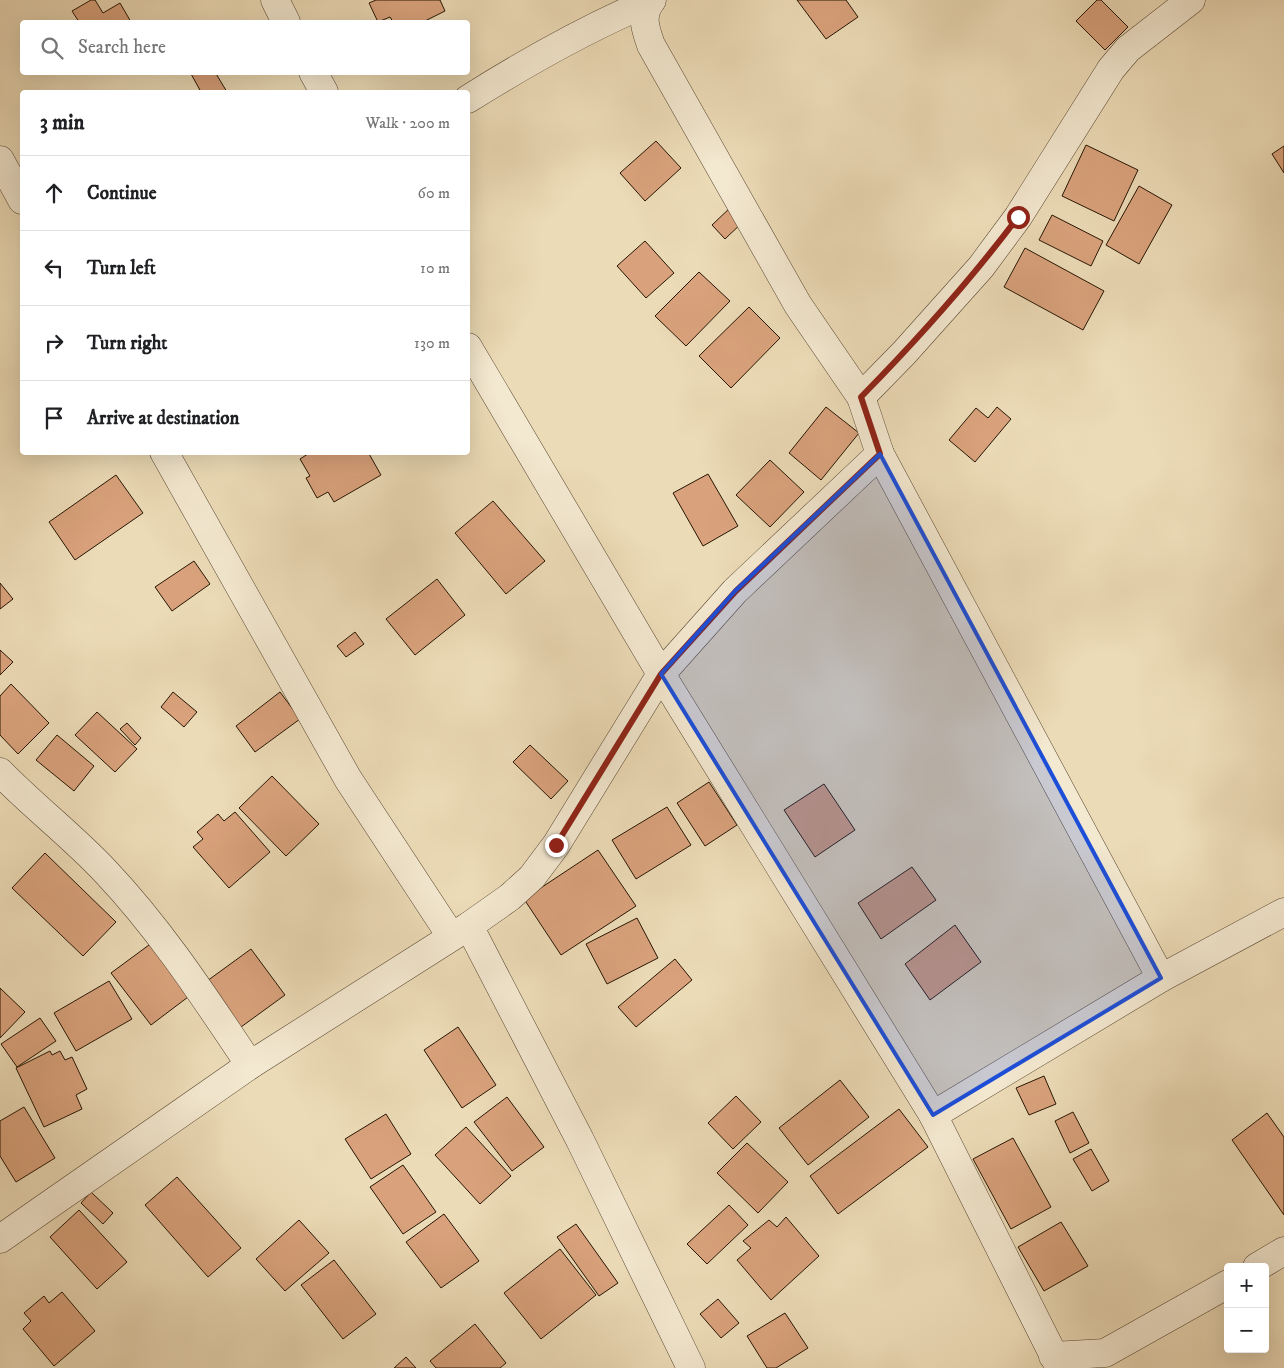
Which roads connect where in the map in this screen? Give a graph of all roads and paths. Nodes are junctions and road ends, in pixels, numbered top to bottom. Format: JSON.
{"nodes":[{"id":1,"x":275,"y":0,"type":"edge"},
{"id":2,"x":1191,"y":0,"type":"edge"},
{"id":3,"x":652,"y":1,"type":"edge"},
{"id":4,"x":285,"y":20,"type":"edge"},
{"id":5,"x":315,"y":75,"type":"edge"},
{"id":6,"x":323,"y":90,"type":"edge"},
{"id":7,"x":470,"y":98,"type":"edge"},
{"id":8,"x":0,"y":160,"type":"edge"},
{"id":9,"x":20,"y":196,"type":"edge"},
{"id":10,"x":470,"y":350,"type":"edge"},
{"id":11,"x":861,"y":397,"type":"junction"},
{"id":12,"x":880,"y":454,"type":"junction"},
{"id":13,"x":166,"y":455,"type":"edge"},
{"id":14,"x":661,"y":674,"type":"junction"},
{"id":15,"x":0,"y":772,"type":"edge"},
{"id":16,"x":1284,"y":912,"type":"edge"},
{"id":17,"x":460,"y":931,"type":"junction"},
{"id":18,"x":1161,"y":978,"type":"junction"},
{"id":19,"x":250,"y":1065,"type":"junction"},
{"id":20,"x":933,"y":1115,"type":"junction"},
{"id":21,"x":0,"y":1239,"type":"edge"},
{"id":22,"x":1284,"y":1251,"type":"edge"},
{"id":23,"x":1264,"y":1263,"type":"edge"},
{"id":24,"x":1224,"y":1286,"type":"edge"},
{"id":25,"x":1103,"y":1361,"type":"edge"},
{"id":26,"x":1057,"y":1362,"type":"edge"},
{"id":27,"x":691,"y":1368,"type":"edge"}],
"edges":[{"from":1,"to":4,"type":"street"},
{"from":2,"to":11,"type":"street"},
{"from":3,"to":7,"type":"street"},
{"from":3,"to":11,"type":"street"},
{"from":5,"to":6,"type":"street"},
{"from":8,"to":9,"type":"street"},
{"from":10,"to":14,"type":"street"},
{"from":11,"to":12,"type":"street"},
{"from":12,"to":14,"type":"street"},
{"from":12,"to":18,"type":"street"},
{"from":13,"to":17,"type":"street"},
{"from":14,"to":17,"type":"street"},
{"from":14,"to":20,"type":"street"},
{"from":15,"to":19,"type":"street"},
{"from":16,"to":18,"type":"street"},
{"from":17,"to":19,"type":"street"},
{"from":17,"to":27,"type":"street"},
{"from":18,"to":20,"type":"street"},
{"from":19,"to":21,"type":"street"},
{"from":20,"to":26,"type":"street"},
{"from":22,"to":23,"type":"street"},
{"from":24,"to":25,"type":"street"},
{"from":25,"to":26,"type":"street"}]}
